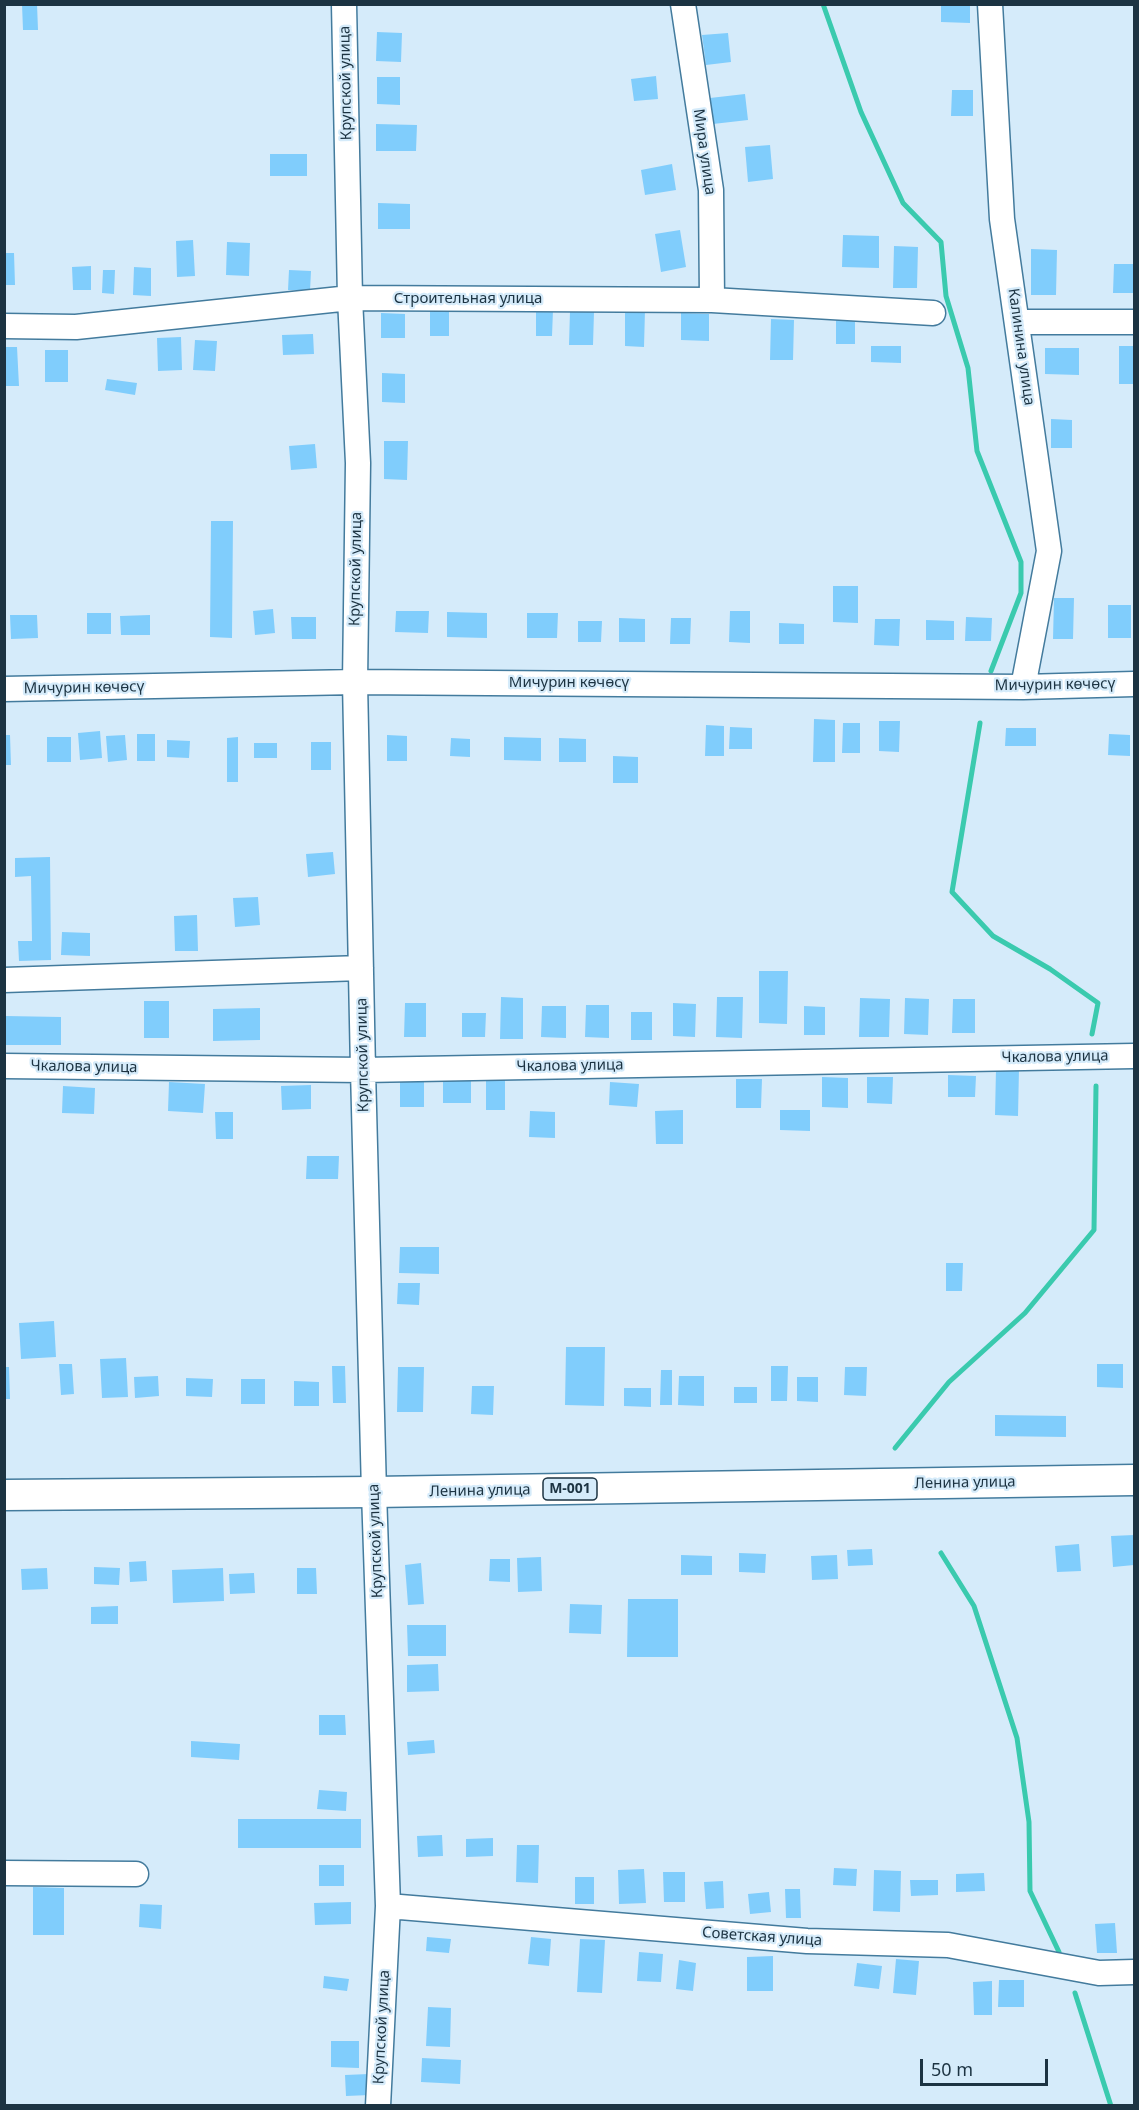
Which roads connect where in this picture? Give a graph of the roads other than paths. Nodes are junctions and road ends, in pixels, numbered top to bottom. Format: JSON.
{"nodes":[{"id":1,"x":344,"y":4,"type":"edge"},
{"id":2,"x":683,"y":4,"type":"edge"},
{"id":3,"x":990,"y":4,"type":"edge"},
{"id":4,"x":350,"y":298,"type":"junction"},
{"id":5,"x":712,"y":300,"type":"junction"},
{"id":6,"x":933,"y":313,"type":"dead end"},
{"id":7,"x":1017,"y":322,"type":"junction"},
{"id":8,"x":1134,"y":322,"type":"edge"},
{"id":9,"x":4,"y":326,"type":"edge"},
{"id":10,"x":355,"y":682,"type":"junction"},
{"id":11,"x":1134,"y":684,"type":"edge"},
{"id":12,"x":1023,"y":687,"type":"junction"},
{"id":13,"x":4,"y":689,"type":"edge"},
{"id":14,"x":361,"y":968,"type":"junction"},
{"id":15,"x":4,"y":980,"type":"edge"},
{"id":16,"x":1134,"y":1056,"type":"edge"},
{"id":17,"x":4,"y":1066,"type":"edge"},
{"id":18,"x":363,"y":1070,"type":"junction"},
{"id":19,"x":1134,"y":1480,"type":"edge"},
{"id":20,"x":374,"y":1492,"type":"junction"},
{"id":21,"x":4,"y":1495,"type":"edge"},
{"id":22,"x":4,"y":1873,"type":"edge"},
{"id":23,"x":136,"y":1874,"type":"dead end"},
{"id":24,"x":388,"y":1906,"type":"junction"},
{"id":25,"x":1134,"y":1972,"type":"edge"},
{"id":26,"x":378,"y":2106,"type":"edge"}],
"edges":[{"from":1,"to":4,"type":"street","name":"Крупской улица"},
{"from":2,"to":5,"type":"street","name":"Мира улица"},
{"from":3,"to":7,"type":"street","name":"Калинина улица"},
{"from":4,"to":5,"type":"street","name":"Строительная улица"},
{"from":4,"to":9,"type":"street","name":"Строительная улица"},
{"from":4,"to":10,"type":"street","name":"Крупской улица"},
{"from":5,"to":6,"type":"street","name":"Строительная улица"},
{"from":7,"to":8,"type":"street"},
{"from":7,"to":12,"type":"street","name":"Калинина улица"},
{"from":10,"to":12,"type":"street","name":"Мичурин көчөсү"},
{"from":10,"to":13,"type":"street","name":"Мичурин көчөсү"},
{"from":10,"to":14,"type":"street","name":"Крупской улица"},
{"from":11,"to":12,"type":"street","name":"Мичурин көчөсү"},
{"from":14,"to":15,"type":"street"},
{"from":14,"to":18,"type":"street","name":"Крупской улица"},
{"from":16,"to":18,"type":"street","name":"Чкалова улица"},
{"from":17,"to":18,"type":"street","name":"Чкалова улица"},
{"from":18,"to":20,"type":"street","name":"Крупской улица"},
{"from":19,"to":20,"type":"main road","name":"Ленина улица","number":"М-001"},
{"from":20,"to":21,"type":"main road","name":"Ленина улица","number":"М-001"},
{"from":20,"to":24,"type":"street","name":"Крупской улица"},
{"from":22,"to":23,"type":"street"},
{"from":24,"to":25,"type":"street","name":"Советская улица"},
{"from":24,"to":26,"type":"street","name":"Крупской улица"}]}
